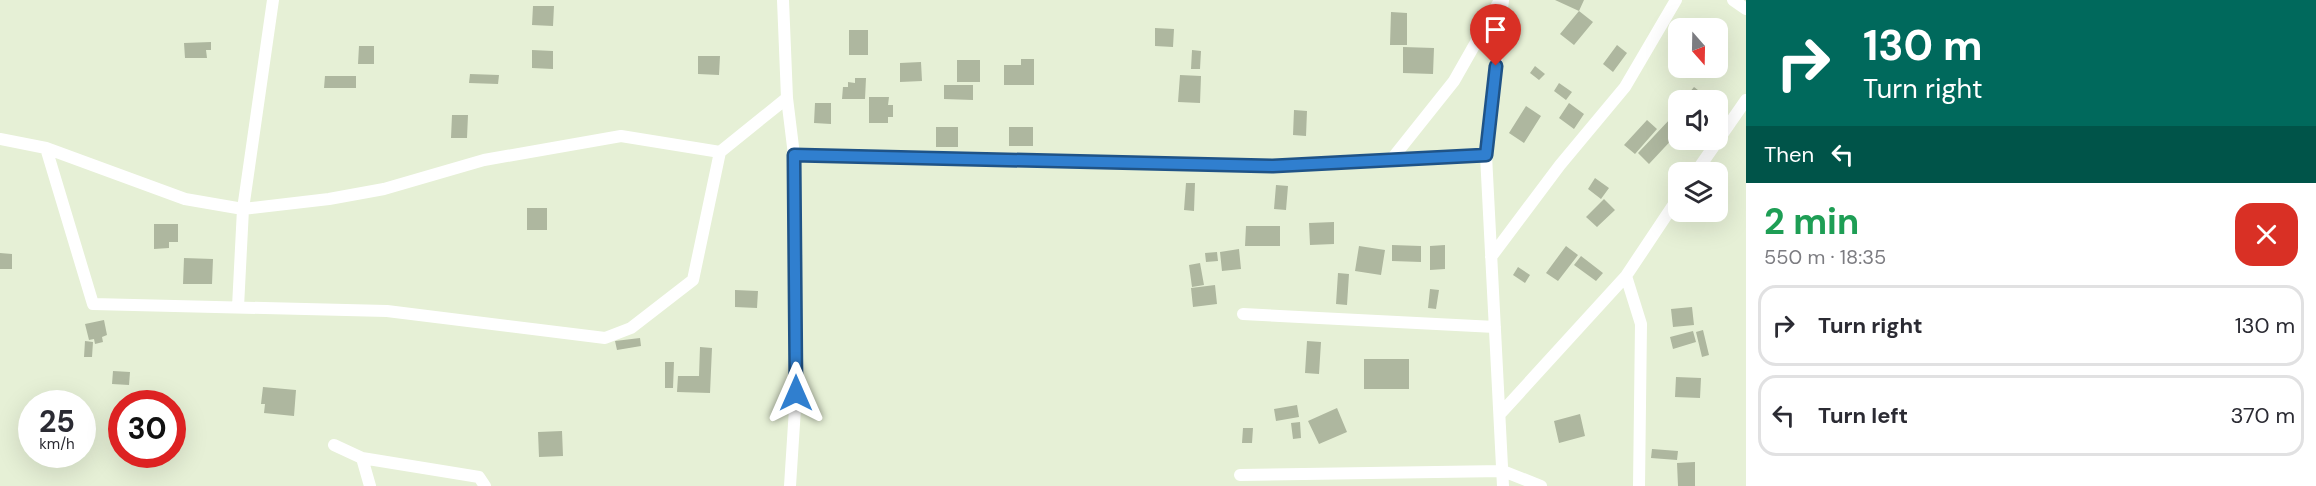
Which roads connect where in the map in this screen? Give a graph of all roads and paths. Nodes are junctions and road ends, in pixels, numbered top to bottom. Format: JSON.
{"nodes":[{"id":1,"x":273,"y":0,"type":"edge"},
{"id":2,"x":783,"y":0,"type":"edge"},
{"id":3,"x":1502,"y":0,"type":"edge"},
{"id":4,"x":1676,"y":0,"type":"edge"},
{"id":5,"x":1733,"y":0,"type":"edge"},
{"id":6,"x":1746,"y":9,"type":"edge"},
{"id":7,"x":787,"y":98,"type":"junction"},
{"id":8,"x":1746,"y":100,"type":"edge"},
{"id":9,"x":0,"y":139,"type":"edge"},
{"id":10,"x":46,"y":148,"type":"junction"},
{"id":11,"x":720,"y":152,"type":"junction"},
{"id":12,"x":794,"y":155,"type":"junction"},
{"id":13,"x":1486,"y":155,"type":"junction"},
{"id":14,"x":1391,"y":160,"type":"junction"},
{"id":15,"x":1703,"y":162,"type":"edge"},
{"id":16,"x":243,"y":209,"type":"junction"},
{"id":17,"x":1668,"y":213,"type":"edge"},
{"id":18,"x":1491,"y":257,"type":"junction"},
{"id":19,"x":1626,"y":276,"type":"junction"},
{"id":20,"x":238,"y":307,"type":"junction"},
{"id":21,"x":1243,"y":314,"type":"dead end"},
{"id":22,"x":1495,"y":327,"type":"junction"},
{"id":23,"x":1500,"y":414,"type":"junction"},
{"id":24,"x":334,"y":445,"type":"dead end"},
{"id":25,"x":362,"y":458,"type":"junction"},
{"id":26,"x":1503,"y":471,"type":"junction"},
{"id":27,"x":1240,"y":475,"type":"dead end"},
{"id":28,"x":370,"y":486,"type":"edge"},
{"id":29,"x":485,"y":486,"type":"edge"},
{"id":30,"x":790,"y":486,"type":"edge"},
{"id":31,"x":1503,"y":486,"type":"edge"},
{"id":32,"x":1541,"y":486,"type":"edge"},
{"id":33,"x":1639,"y":486,"type":"edge"}],
"edges":[{"from":1,"to":16,"type":"street"},
{"from":2,"to":7,"type":"street"},
{"from":3,"to":13,"type":"street"},
{"from":3,"to":14,"type":"street"},
{"from":4,"to":18,"type":"street"},
{"from":5,"to":6,"type":"street"},
{"from":7,"to":11,"type":"street"},
{"from":7,"to":12,"type":"street"},
{"from":8,"to":15,"type":"street"},
{"from":9,"to":10,"type":"street"},
{"from":10,"to":16,"type":"street"},
{"from":10,"to":20,"type":"street"},
{"from":11,"to":16,"type":"street"},
{"from":11,"to":20,"type":"street"},
{"from":12,"to":14,"type":"street"},
{"from":12,"to":30,"type":"street"},
{"from":13,"to":14,"type":"street"},
{"from":13,"to":18,"type":"street"},
{"from":16,"to":20,"type":"street"},
{"from":17,"to":19,"type":"street"},
{"from":18,"to":22,"type":"street"},
{"from":19,"to":23,"type":"street"},
{"from":19,"to":33,"type":"street"},
{"from":21,"to":22,"type":"street"},
{"from":22,"to":23,"type":"street"},
{"from":23,"to":26,"type":"street"},
{"from":24,"to":25,"type":"street"},
{"from":25,"to":28,"type":"street"},
{"from":25,"to":29,"type":"street"},
{"from":26,"to":27,"type":"street"},
{"from":26,"to":31,"type":"street"},
{"from":26,"to":32,"type":"street"}]}
